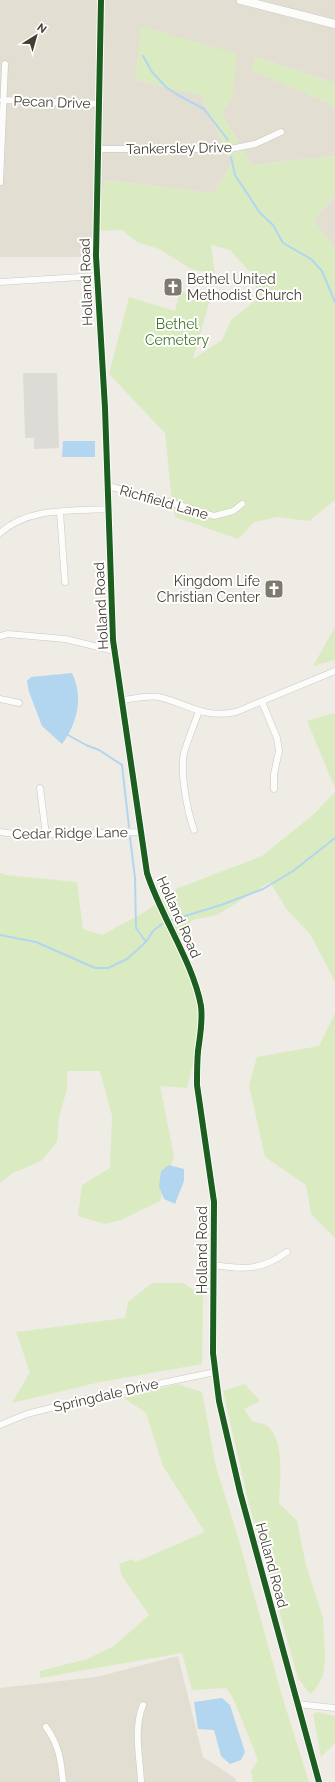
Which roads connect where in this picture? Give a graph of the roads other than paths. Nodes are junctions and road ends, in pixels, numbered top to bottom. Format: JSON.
{"nodes":[{"id":1,"x":101,"y":0,"type":"edge"},
{"id":2,"x":241,"y":0,"type":"edge"},
{"id":3,"x":335,"y":24,"type":"edge"},
{"id":4,"x":5,"y":64,"type":"dead end"},
{"id":5,"x":4,"y":100,"type":"junction"},
{"id":6,"x":100,"y":104,"type":"junction"},
{"id":7,"x":281,"y":132,"type":"dead end"},
{"id":8,"x":99,"y":149,"type":"junction"},
{"id":9,"x":0,"y":182,"type":"edge"},
{"id":10,"x":97,"y":276,"type":"junction"},
{"id":11,"x":0,"y":282,"type":"edge"},
{"id":12,"x":108,"y":486,"type":"junction"},
{"id":13,"x":242,"y":504,"type":"dead end"},
{"id":14,"x":109,"y":509,"type":"junction"},
{"id":15,"x":60,"y":512,"type":"junction"},
{"id":16,"x":0,"y":532,"type":"edge"},
{"id":17,"x":64,"y":582,"type":"dead end"},
{"id":18,"x":0,"y":636,"type":"edge"},
{"id":19,"x":115,"y":652,"type":"junction"},
{"id":20,"x":335,"y":671,"type":"edge"},
{"id":21,"x":0,"y":699,"type":"edge"},
{"id":22,"x":122,"y":700,"type":"junction"},
{"id":23,"x":262,"y":702,"type":"junction"},
{"id":24,"x":19,"y":703,"type":"dead end"},
{"id":25,"x":199,"y":712,"type":"junction"},
{"id":26,"x":40,"y":788,"type":"dead end"},
{"id":27,"x":274,"y":789,"type":"dead end"},
{"id":28,"x":194,"y":830,"type":"dead end"},
{"id":29,"x":0,"y":832,"type":"edge"},
{"id":30,"x":140,"y":832,"type":"junction"},
{"id":31,"x":46,"y":835,"type":"junction"},
{"id":32,"x":287,"y":1252,"type":"dead end"},
{"id":33,"x":215,"y":1265,"type":"junction"},
{"id":34,"x":215,"y":1372,"type":"junction"},
{"id":35,"x":0,"y":1424,"type":"edge"},
{"id":36,"x":297,"y":1704,"type":"junction"},
{"id":37,"x":143,"y":1705,"type":"dead end"},
{"id":38,"x":335,"y":1708,"type":"edge"},
{"id":39,"x":46,"y":1728,"type":"dead end"},
{"id":40,"x":63,"y":1782,"type":"edge"},
{"id":41,"x":141,"y":1782,"type":"edge"},
{"id":42,"x":319,"y":1782,"type":"edge"}],
"edges":[{"from":1,"to":6,"type":"street","name":"Holland Road"},
{"from":2,"to":3,"type":"street"},
{"from":4,"to":5,"type":"street"},
{"from":5,"to":6,"type":"street","name":"Pecan Drive"},
{"from":5,"to":9,"type":"street"},
{"from":6,"to":8,"type":"street","name":"Holland Road"},
{"from":7,"to":8,"type":"street","name":"Tankersley Drive"},
{"from":8,"to":10,"type":"street","name":"Holland Road"},
{"from":10,"to":11,"type":"street"},
{"from":10,"to":12,"type":"street","name":"Holland Road"},
{"from":12,"to":13,"type":"street","name":"Richfield Lane"},
{"from":12,"to":14,"type":"street","name":"Holland Road"},
{"from":14,"to":15,"type":"street"},
{"from":14,"to":19,"type":"street","name":"Holland Road"},
{"from":15,"to":16,"type":"street"},
{"from":15,"to":17,"type":"street"},
{"from":18,"to":19,"type":"street"},
{"from":19,"to":22,"type":"street","name":"Holland Road"},
{"from":20,"to":23,"type":"street"},
{"from":21,"to":24,"type":"street"},
{"from":22,"to":25,"type":"street"},
{"from":22,"to":30,"type":"street","name":"Holland Road"},
{"from":23,"to":25,"type":"street"},
{"from":23,"to":27,"type":"street"},
{"from":25,"to":28,"type":"street"},
{"from":26,"to":31,"type":"street"},
{"from":29,"to":31,"type":"street","name":"Cedar Ridge Lane"},
{"from":30,"to":31,"type":"street","name":"Cedar Ridge Lane"},
{"from":30,"to":33,"type":"street","name":"Holland Road"},
{"from":32,"to":33,"type":"street"},
{"from":33,"to":34,"type":"street","name":"Holland Road"},
{"from":34,"to":35,"type":"street","name":"Springdale Drive"},
{"from":34,"to":36,"type":"street","name":"Holland Road"},
{"from":36,"to":38,"type":"street"},
{"from":36,"to":42,"type":"street","name":"Holland Road"},
{"from":37,"to":41,"type":"street"},
{"from":39,"to":40,"type":"street"}]}
